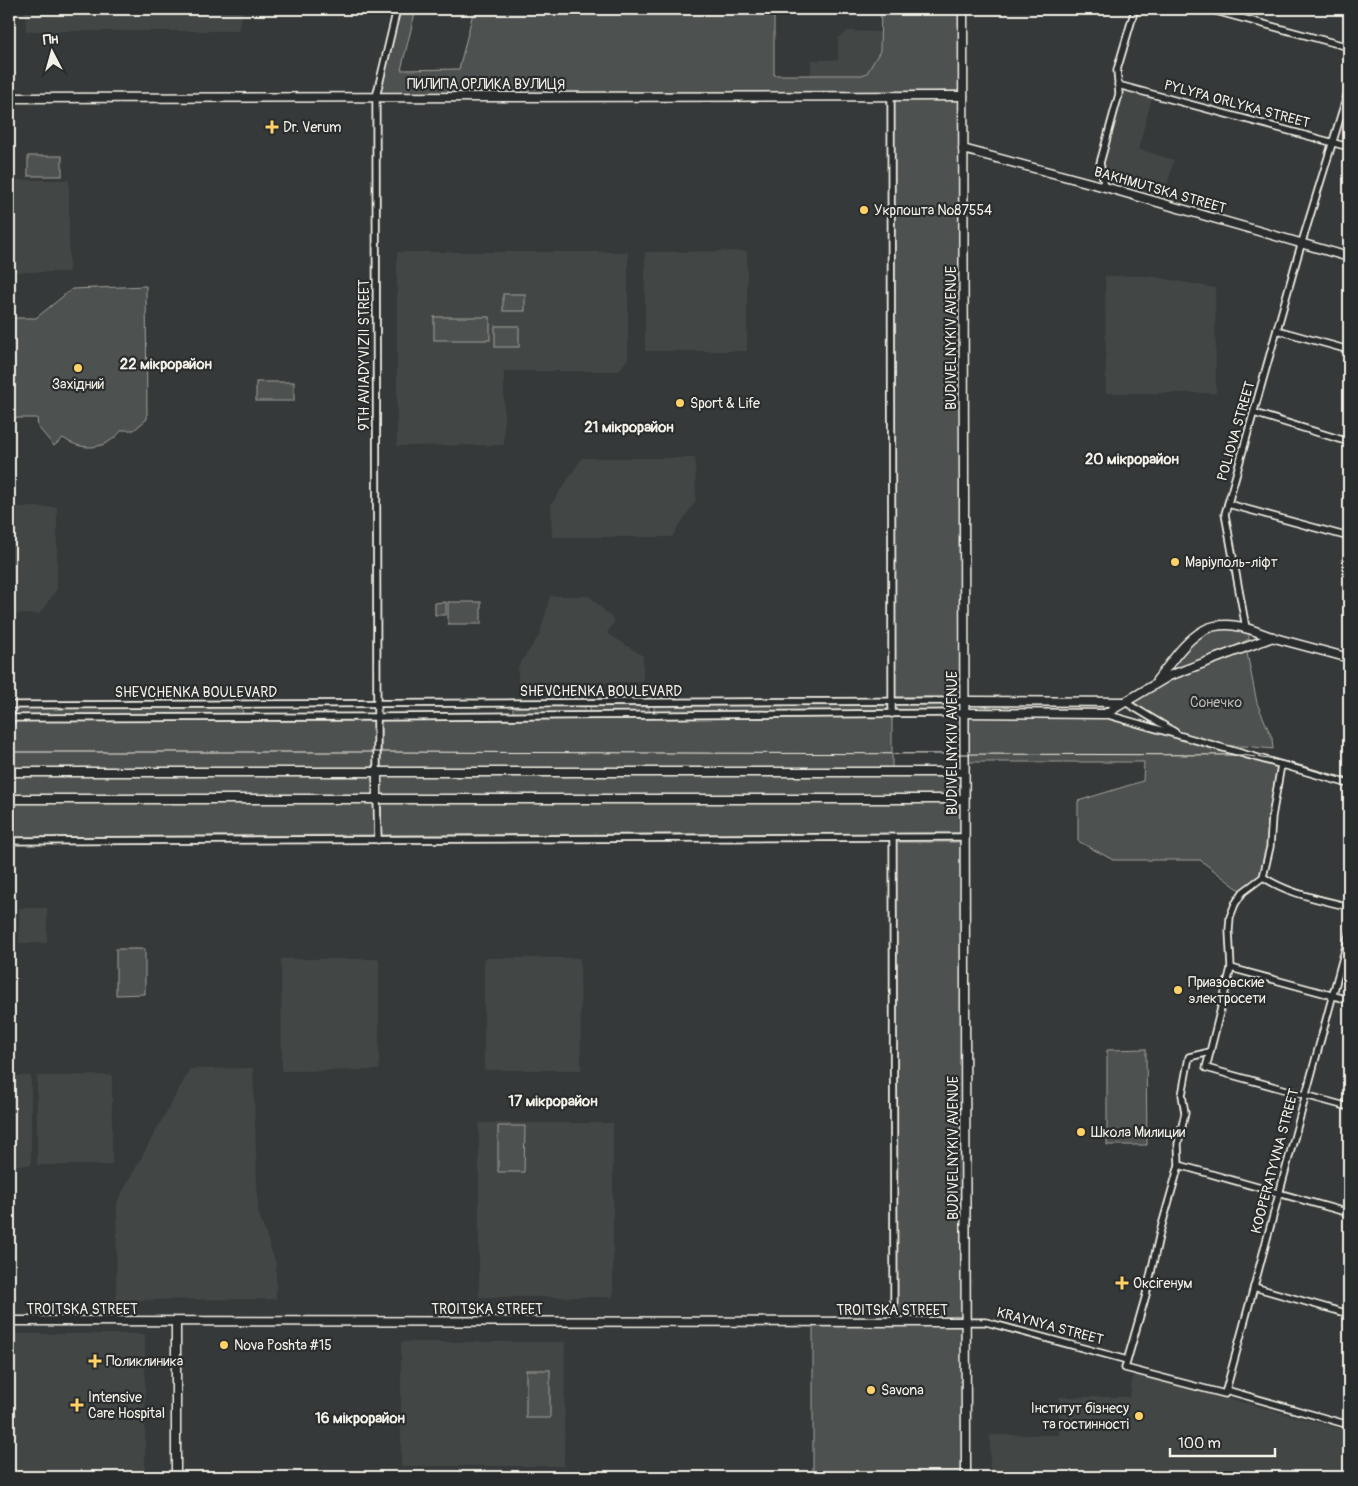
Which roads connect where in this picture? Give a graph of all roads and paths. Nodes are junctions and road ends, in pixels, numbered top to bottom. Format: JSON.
{"nodes":[{"id":1,"x":397,"y":9,"type":"edge"},
{"id":2,"x":962,"y":9,"type":"edge"},
{"id":3,"x":1135,"y":9,"type":"edge"},
{"id":4,"x":1208,"y":9,"type":"edge"},
{"id":5,"x":1349,"y":47,"type":"edge"},
{"id":6,"x":1118,"y":86,"type":"junction"},
{"id":7,"x":1349,"y":89,"type":"edge"},
{"id":8,"x":891,"y":96,"type":"junction"},
{"id":9,"x":963,"y":96,"type":"junction"},
{"id":10,"x":376,"y":97,"type":"junction"},
{"id":11,"x":9,"y":98,"type":"edge"},
{"id":12,"x":1333,"y":142,"type":"junction"},
{"id":13,"x":1349,"y":147,"type":"edge"},
{"id":14,"x":963,"y":149,"type":"junction"},
{"id":15,"x":1105,"y":187,"type":"junction"},
{"id":16,"x":1302,"y":244,"type":"junction"},
{"id":17,"x":1349,"y":257,"type":"edge"},
{"id":18,"x":1277,"y":330,"type":"junction"},
{"id":19,"x":1349,"y":350,"type":"edge"},
{"id":20,"x":1254,"y":413,"type":"junction"},
{"id":21,"x":1349,"y":442,"type":"edge"},
{"id":22,"x":1228,"y":504,"type":"junction"},
{"id":23,"x":1349,"y":537,"type":"edge"},
{"id":24,"x":1246,"y":628,"type":"junction"},
{"id":25,"x":1273,"y":637,"type":"junction"},
{"id":26,"x":1349,"y":658,"type":"edge"},
{"id":27,"x":1154,"y":684,"type":"junction"},
{"id":28,"x":892,"y":701,"type":"junction"},
{"id":29,"x":964,"y":701,"type":"junction"},
{"id":30,"x":1125,"y":702,"type":"junction"},
{"id":31,"x":377,"y":704,"type":"junction"},
{"id":32,"x":510,"y":704,"type":"junction"},
{"id":33,"x":9,"y":705,"type":"edge"},
{"id":34,"x":245,"y":705,"type":"junction"},
{"id":35,"x":964,"y":713,"type":"junction"},
{"id":36,"x":892,"y":714,"type":"junction"},
{"id":37,"x":1106,"y":714,"type":"junction"},
{"id":38,"x":510,"y":716,"type":"junction"},
{"id":39,"x":245,"y":717,"type":"junction"},
{"id":40,"x":377,"y":717,"type":"junction"},
{"id":41,"x":9,"y":718,"type":"edge"},
{"id":42,"x":1183,"y":737,"type":"junction"},
{"id":43,"x":1281,"y":765,"type":"junction"},
{"id":44,"x":9,"y":772,"type":"edge"},
{"id":45,"x":377,"y":772,"type":"junction"},
{"id":46,"x":964,"y":772,"type":"junction"},
{"id":47,"x":1349,"y":784,"type":"edge"},
{"id":48,"x":9,"y":799,"type":"edge"},
{"id":49,"x":378,"y":799,"type":"junction"},
{"id":50,"x":964,"y":799,"type":"junction"},
{"id":51,"x":964,"y":837,"type":"junction"},
{"id":52,"x":893,"y":838,"type":"junction"},
{"id":53,"x":378,"y":840,"type":"junction"},
{"id":54,"x":9,"y":841,"type":"edge"},
{"id":55,"x":1263,"y":877,"type":"junction"},
{"id":56,"x":1349,"y":907,"type":"edge"},
{"id":57,"x":1349,"y":935,"type":"edge"},
{"id":58,"x":1231,"y":968,"type":"junction"},
{"id":59,"x":1333,"y":995,"type":"junction"},
{"id":60,"x":1349,"y":1000,"type":"edge"},
{"id":61,"x":1210,"y":1052,"type":"junction"},
{"id":62,"x":1306,"y":1095,"type":"junction"},
{"id":63,"x":1349,"y":1107,"type":"edge"},
{"id":64,"x":1179,"y":1165,"type":"junction"},
{"id":65,"x":1279,"y":1193,"type":"junction"},
{"id":66,"x":1349,"y":1212,"type":"edge"},
{"id":67,"x":1254,"y":1287,"type":"junction"},
{"id":68,"x":1349,"y":1314,"type":"edge"},
{"id":69,"x":9,"y":1322,"type":"edge"},
{"id":70,"x":176,"y":1322,"type":"junction"},
{"id":71,"x":894,"y":1322,"type":"junction"},
{"id":72,"x":966,"y":1322,"type":"junction"},
{"id":73,"x":1127,"y":1360,"type":"junction"},
{"id":74,"x":1225,"y":1392,"type":"junction"},
{"id":75,"x":1349,"y":1425,"type":"edge"},
{"id":76,"x":176,"y":1477,"type":"edge"},
{"id":77,"x":966,"y":1477,"type":"edge"}],
"edges":[{"from":1,"to":10,"type":"street","name":"9TH AVIADYVIZII STREET"},
{"from":2,"to":9,"type":"main road","name":"BUDIVELNYKIV AVENUE"},
{"from":3,"to":6,"type":"street"},
{"from":4,"to":5,"type":"street"},
{"from":6,"to":12,"type":"street","name":"PYLYPA ORLYKA STREET"},
{"from":6,"to":15,"type":"street"},
{"from":7,"to":12,"type":"street","name":"POLIOVA STREET"},
{"from":8,"to":9,"type":"main road","name":"ПИЛИПА ОРЛИКА ВУЛИЦЯ"},
{"from":8,"to":10,"type":"main road","name":"ПИЛИПА ОРЛИКА ВУЛИЦЯ"},
{"from":8,"to":28,"type":"street"},
{"from":9,"to":14,"type":"main road","name":"BUDIVELNYKIV AVENUE"},
{"from":10,"to":11,"type":"main road","name":"ПИЛИПА ОРЛИКА ВУЛИЦЯ"},
{"from":10,"to":31,"type":"street","name":"9TH AVIADYVIZII STREET"},
{"from":12,"to":13,"type":"street","name":"PYLYPA ORLYKA STREET"},
{"from":12,"to":16,"type":"street","name":"POLIOVA STREET"},
{"from":14,"to":15,"type":"main road","name":"BAKHMUTSKA STREET"},
{"from":14,"to":29,"type":"main road","name":"BUDIVELNYKIV AVENUE"},
{"from":15,"to":16,"type":"main road","name":"BAKHMUTSKA STREET"},
{"from":16,"to":17,"type":"main road","name":"BAKHMUTSKA STREET"},
{"from":16,"to":18,"type":"street","name":"POLIOVA STREET"},
{"from":18,"to":19,"type":"street"},
{"from":18,"to":20,"type":"street","name":"POLIOVA STREET"},
{"from":20,"to":21,"type":"street"},
{"from":20,"to":22,"type":"street","name":"POLIOVA STREET"},
{"from":22,"to":23,"type":"street"},
{"from":22,"to":24,"type":"street","name":"POLIOVA STREET"},
{"from":24,"to":25,"type":"main road"},
{"from":24,"to":27,"type":"main road"},
{"from":25,"to":26,"type":"main road"},
{"from":25,"to":27,"type":"main road"},
{"from":27,"to":30,"type":"main road"},
{"from":28,"to":29,"type":"street","name":"SHEVCHENKA BOULEVARD"},
{"from":28,"to":32,"type":"street","name":"SHEVCHENKA BOULEVARD"},
{"from":28,"to":36,"type":"street"},
{"from":29,"to":30,"type":"main road","name":"SHEVCHENKA BOULEVARD"},
{"from":29,"to":35,"type":"main road","name":"BUDIVELNYKIV AVENUE"},
{"from":30,"to":37,"type":"main road"},
{"from":30,"to":42,"type":"street","name":"SHEVCHENKA BOULEVARD"},
{"from":31,"to":32,"type":"street","name":"SHEVCHENKA BOULEVARD"},
{"from":31,"to":34,"type":"street","name":"SHEVCHENKA BOULEVARD"},
{"from":31,"to":40,"type":"street","name":"9TH AVIADYVIZII STREET"},
{"from":32,"to":38,"type":"street"},
{"from":33,"to":34,"type":"street","name":"SHEVCHENKA BOULEVARD"},
{"from":34,"to":39,"type":"street"},
{"from":35,"to":36,"type":"street","name":"SHEVCHENKA BOULEVARD"},
{"from":35,"to":37,"type":"main road","name":"SHEVCHENKA BOULEVARD"},
{"from":35,"to":46,"type":"main road","name":"BUDIVELNYKIV AVENUE"},
{"from":36,"to":38,"type":"street","name":"SHEVCHENKA BOULEVARD"},
{"from":37,"to":42,"type":"street","name":"SHEVCHENKA BOULEVARD"},
{"from":38,"to":40,"type":"street","name":"SHEVCHENKA BOULEVARD"},
{"from":39,"to":40,"type":"street","name":"SHEVCHENKA BOULEVARD"},
{"from":39,"to":41,"type":"street","name":"SHEVCHENKA BOULEVARD"},
{"from":40,"to":45,"type":"street","name":"9TH AVIADYVIZII STREET"},
{"from":42,"to":43,"type":"street","name":"SHEVCHENKA BOULEVARD"},
{"from":43,"to":47,"type":"street","name":"SHEVCHENKA BOULEVARD"},
{"from":43,"to":55,"type":"street"},
{"from":44,"to":45,"type":"main road"},
{"from":45,"to":46,"type":"main road"},
{"from":45,"to":49,"type":"main road"},
{"from":46,"to":50,"type":"main road","name":"BUDIVELNYKIV AVENUE"},
{"from":48,"to":49,"type":"main road"},
{"from":49,"to":50,"type":"main road"},
{"from":49,"to":53,"type":"street"},
{"from":50,"to":51,"type":"main road","name":"BUDIVELNYKIV AVENUE"},
{"from":51,"to":52,"type":"street"},
{"from":51,"to":72,"type":"main road","name":"BUDIVELNYKIV AVENUE"},
{"from":52,"to":53,"type":"street"},
{"from":52,"to":71,"type":"street"},
{"from":53,"to":54,"type":"street"},
{"from":55,"to":56,"type":"street"},
{"from":55,"to":58,"type":"street"},
{"from":57,"to":59,"type":"street","name":"KOOPERATYVNA STREET"},
{"from":58,"to":59,"type":"street"},
{"from":58,"to":61,"type":"street"},
{"from":59,"to":60,"type":"street"},
{"from":59,"to":62,"type":"street","name":"KOOPERATYVNA STREET"},
{"from":61,"to":62,"type":"street"},
{"from":61,"to":64,"type":"street"},
{"from":62,"to":63,"type":"street"},
{"from":62,"to":65,"type":"street","name":"KOOPERATYVNA STREET"},
{"from":64,"to":65,"type":"street"},
{"from":64,"to":73,"type":"street"},
{"from":65,"to":66,"type":"street"},
{"from":65,"to":67,"type":"street","name":"KOOPERATYVNA STREET"},
{"from":67,"to":68,"type":"street"},
{"from":67,"to":74,"type":"street","name":"KOOPERATYVNA STREET"},
{"from":69,"to":70,"type":"main road","name":"TROITSKA STREET"},
{"from":70,"to":71,"type":"main road","name":"TROITSKA STREET"},
{"from":70,"to":76,"type":"main road"},
{"from":71,"to":72,"type":"main road","name":"TROITSKA STREET"},
{"from":72,"to":73,"type":"street","name":"KRAYNYA STREET"},
{"from":72,"to":77,"type":"main road","name":"BUDIVELNYKIV AVENUE"},
{"from":73,"to":74,"type":"street"},
{"from":74,"to":75,"type":"street"}]}
